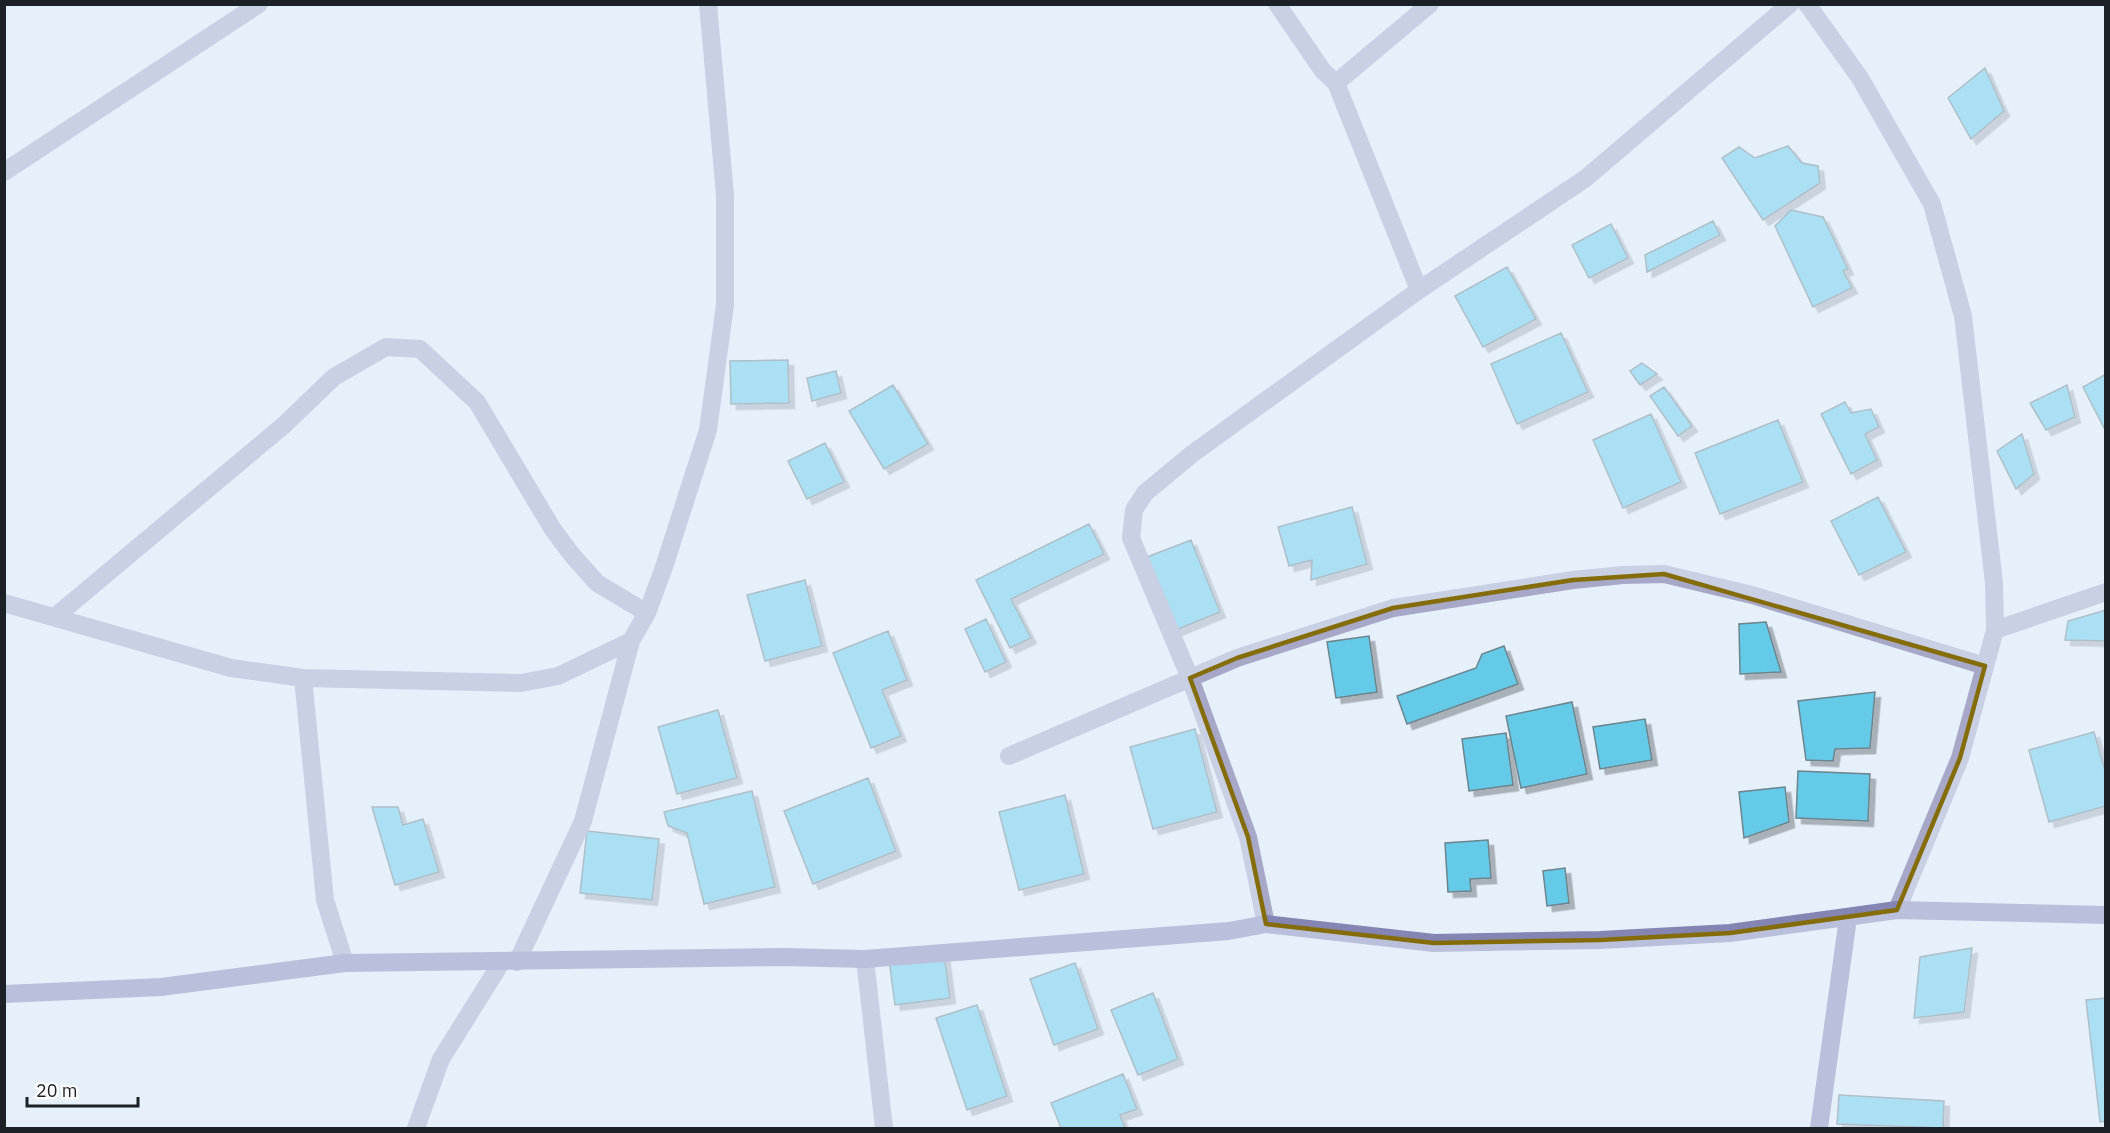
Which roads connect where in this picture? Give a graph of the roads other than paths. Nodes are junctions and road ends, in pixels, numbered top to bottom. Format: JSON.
{"nodes":[{"id":1,"x":708,"y":4,"type":"edge"},
{"id":2,"x":1277,"y":4,"type":"edge"},
{"id":3,"x":1430,"y":4,"type":"edge"},
{"id":4,"x":1790,"y":4,"type":"edge"},
{"id":5,"x":1807,"y":4,"type":"edge"},
{"id":6,"x":252,"y":7,"type":"edge"},
{"id":7,"x":1336,"y":83,"type":"junction"},
{"id":8,"x":4,"y":172,"type":"edge"},
{"id":9,"x":1419,"y":290,"type":"junction"},
{"id":10,"x":2106,"y":592,"type":"edge"},
{"id":11,"x":4,"y":603,"type":"edge"},
{"id":12,"x":647,"y":613,"type":"junction"},
{"id":13,"x":56,"y":616,"type":"junction"},
{"id":14,"x":1995,"y":630,"type":"junction"},
{"id":15,"x":631,"y":641,"type":"junction"},
{"id":16,"x":1986,"y":666,"type":"junction"},
{"id":17,"x":303,"y":678,"type":"junction"},
{"id":18,"x":1190,"y":678,"type":"junction"},
{"id":19,"x":1010,"y":756,"type":"dead end"},
{"id":20,"x":1897,"y":910,"type":"junction"},
{"id":21,"x":2106,"y":915,"type":"edge"},
{"id":22,"x":1848,"y":918,"type":"junction"},
{"id":23,"x":1266,"y":924,"type":"junction"},
{"id":24,"x":866,"y":959,"type":"junction"},
{"id":25,"x":509,"y":962,"type":"junction"},
{"id":26,"x":345,"y":963,"type":"junction"},
{"id":27,"x":4,"y":994,"type":"edge"},
{"id":28,"x":416,"y":1128,"type":"edge"},
{"id":29,"x":884,"y":1128,"type":"edge"},
{"id":30,"x":1819,"y":1128,"type":"edge"}],
"edges":[{"from":1,"to":12,"type":"street"},
{"from":2,"to":7,"type":"street"},
{"from":3,"to":7,"type":"street"},
{"from":4,"to":9,"type":"street"},
{"from":5,"to":14,"type":"street"},
{"from":6,"to":8,"type":"street"},
{"from":7,"to":9,"type":"street"},
{"from":9,"to":18,"type":"street"},
{"from":10,"to":14,"type":"street"},
{"from":11,"to":13,"type":"street"},
{"from":12,"to":13,"type":"street"},
{"from":12,"to":15,"type":"street"},
{"from":13,"to":17,"type":"street"},
{"from":14,"to":16,"type":"street"},
{"from":15,"to":17,"type":"street"},
{"from":15,"to":25,"type":"street"},
{"from":16,"to":18,"type":"street"},
{"from":16,"to":20,"type":"street"},
{"from":17,"to":26,"type":"street"},
{"from":18,"to":19,"type":"street"},
{"from":18,"to":23,"type":"street"},
{"from":20,"to":21,"type":"street"},
{"from":20,"to":22,"type":"street"},
{"from":22,"to":23,"type":"street"},
{"from":22,"to":30,"type":"street"},
{"from":23,"to":24,"type":"street"},
{"from":24,"to":25,"type":"street"},
{"from":24,"to":29,"type":"street"},
{"from":25,"to":26,"type":"street"},
{"from":25,"to":28,"type":"street"},
{"from":26,"to":27,"type":"street"}]}
